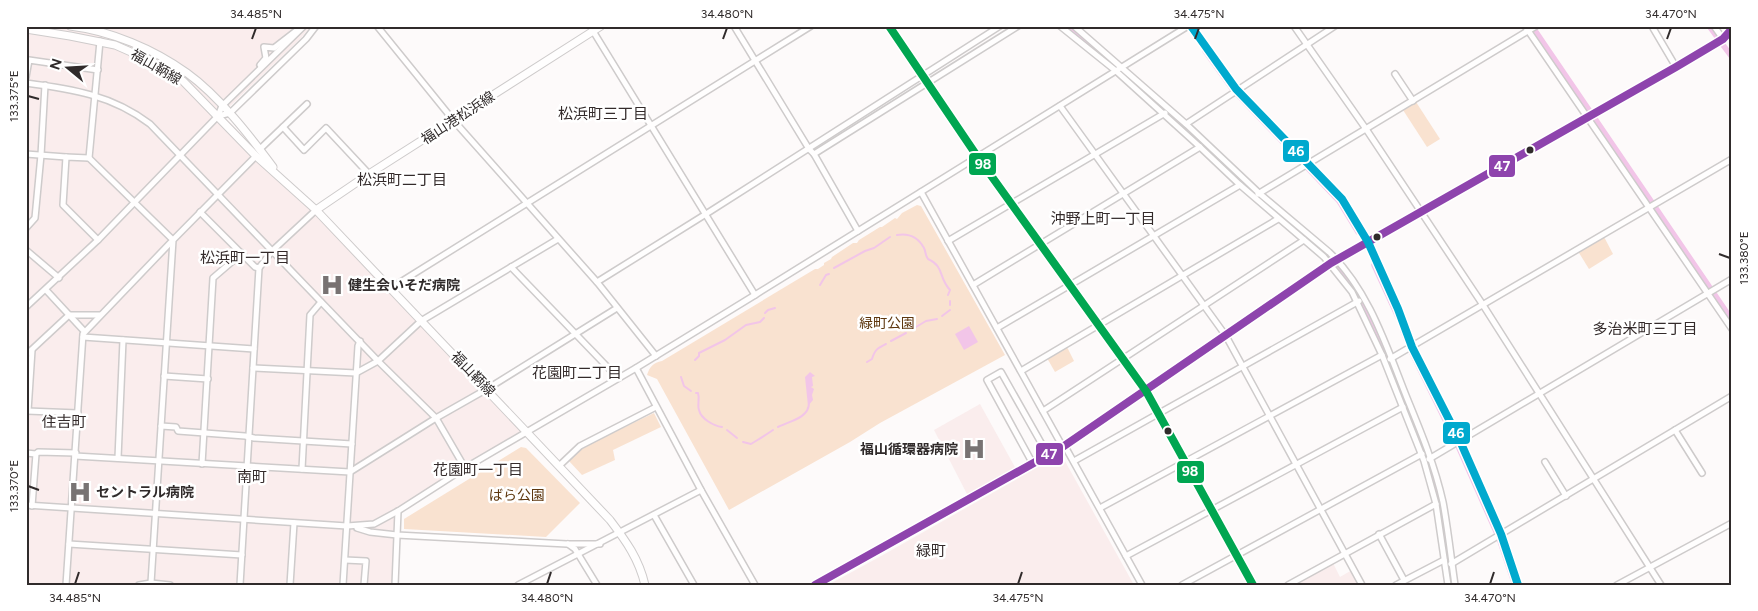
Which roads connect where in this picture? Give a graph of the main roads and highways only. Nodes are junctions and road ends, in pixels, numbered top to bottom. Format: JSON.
{"nodes":[{"id":1,"x":70,"y":26,"type":"edge"},
{"id":2,"x":600,"y":26,"type":"edge"},
{"id":3,"x":26,"y":29,"type":"edge"},
{"id":4,"x":258,"y":152,"type":"junction"},
{"id":5,"x":316,"y":210,"type":"junction"},
{"id":6,"x":645,"y":585,"type":"edge"}],
"edges":[{"from":1,"to":4,"type":"main road","name":"福山鞆線"},
{"from":2,"to":5,"type":"main road","name":"福山港松浜線"},
{"from":3,"to":4,"type":"main road","name":"福山鞆線"},
{"from":4,"to":5,"type":"main road","name":"福山鞆線"},
{"from":5,"to":6,"type":"main road","name":"福山鞆線"}]}
